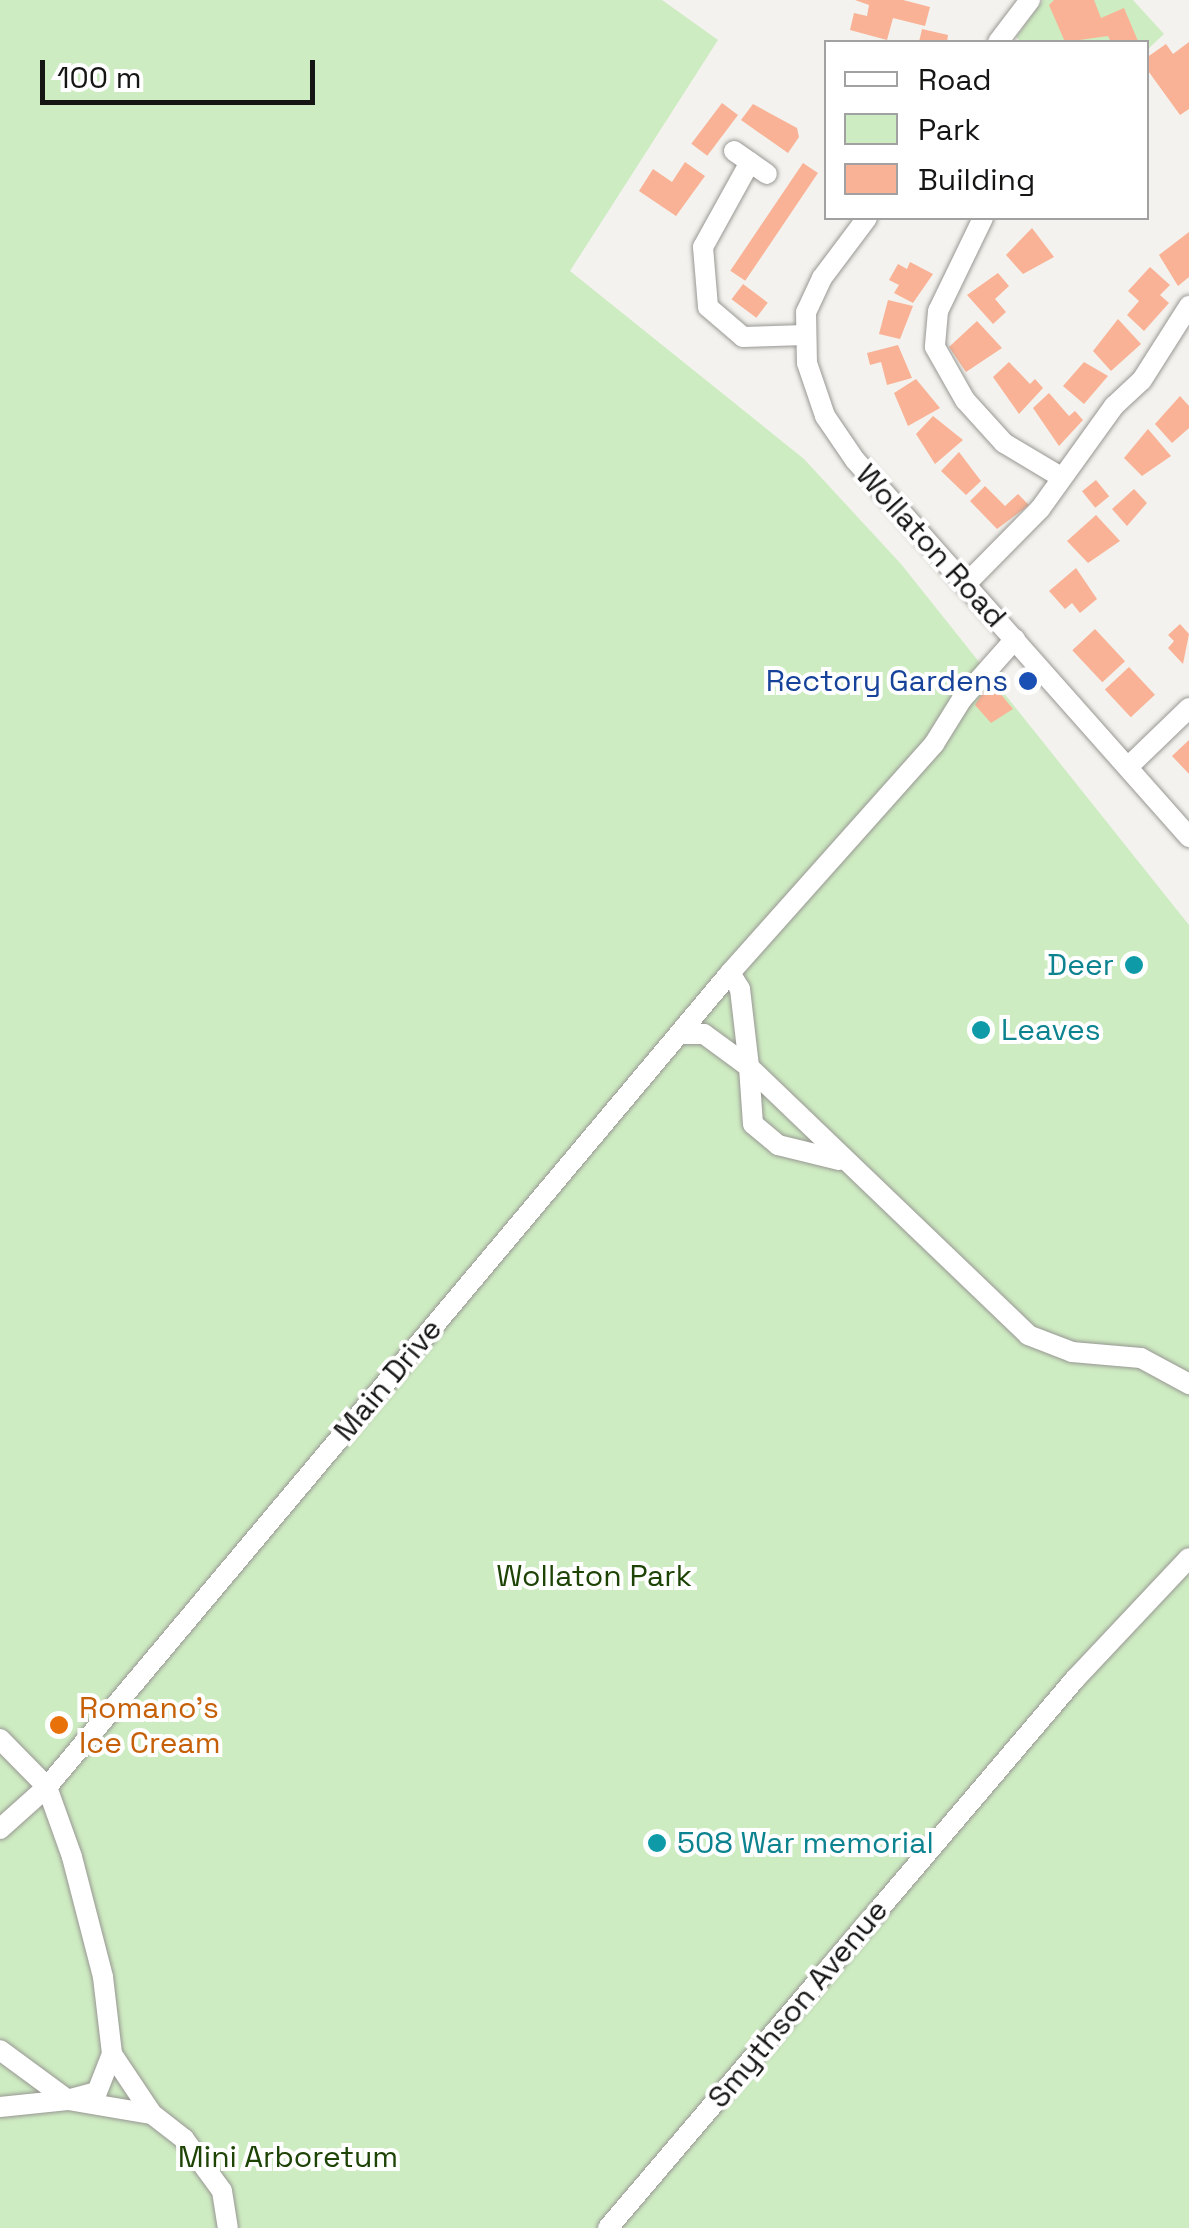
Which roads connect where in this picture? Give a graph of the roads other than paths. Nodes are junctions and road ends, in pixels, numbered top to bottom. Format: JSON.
{"nodes":[{"id":1,"x":1030,"y":0,"type":"edge"},
{"id":2,"x":1000,"y":40,"type":"edge"},
{"id":3,"x":750,"y":162,"type":"dead end"},
{"id":4,"x":866,"y":220,"type":"edge"},
{"id":5,"x":983,"y":220,"type":"edge"},
{"id":6,"x":1189,"y":306,"type":"edge"},
{"id":7,"x":805,"y":335,"type":"junction"},
{"id":8,"x":1061,"y":477,"type":"junction"},
{"id":9,"x":966,"y":585,"type":"junction"},
{"id":10,"x":1014,"y":639,"type":"junction"},
{"id":11,"x":1189,"y":708,"type":"edge"},
{"id":12,"x":1128,"y":768,"type":"junction"},
{"id":13,"x":1189,"y":837,"type":"edge"},
{"id":14,"x":730,"y":973,"type":"junction"},
{"id":15,"x":682,"y":1034,"type":"junction"},
{"id":16,"x":750,"y":1067,"type":"junction"},
{"id":17,"x":840,"y":1160,"type":"junction"},
{"id":18,"x":1189,"y":1384,"type":"edge"},
{"id":19,"x":1189,"y":1558,"type":"edge"},
{"id":20,"x":0,"y":1739,"type":"edge"},
{"id":21,"x":47,"y":1788,"type":"junction"},
{"id":22,"x":0,"y":1829,"type":"edge"},
{"id":23,"x":0,"y":2050,"type":"edge"},
{"id":24,"x":112,"y":2054,"type":"junction"},
{"id":25,"x":68,"y":2100,"type":"junction"},
{"id":26,"x":0,"y":2107,"type":"edge"},
{"id":27,"x":152,"y":2114,"type":"junction"},
{"id":28,"x":228,"y":2228,"type":"edge"},
{"id":29,"x":608,"y":2228,"type":"edge"}],
"edges":[{"from":1,"to":2,"type":"street"},
{"from":3,"to":7,"type":"street"},
{"from":4,"to":7,"type":"street","name":"Wollaton Road"},
{"from":5,"to":8,"type":"street"},
{"from":6,"to":8,"type":"street"},
{"from":7,"to":9,"type":"street","name":"Wollaton Road"},
{"from":8,"to":9,"type":"street"},
{"from":9,"to":10,"type":"street","name":"Wollaton Road"},
{"from":10,"to":12,"type":"street","name":"Wollaton Road"},
{"from":10,"to":14,"type":"street","name":"Main Drive"},
{"from":11,"to":12,"type":"street"},
{"from":12,"to":13,"type":"street","name":"Wollaton Road"},
{"from":14,"to":15,"type":"street","name":"Main Drive"},
{"from":14,"to":16,"type":"street"},
{"from":15,"to":16,"type":"street"},
{"from":15,"to":21,"type":"street","name":"Main Drive"},
{"from":16,"to":17,"type":"street"},
{"from":16,"to":17,"type":"street"},
{"from":17,"to":18,"type":"street"},
{"from":19,"to":29,"type":"street","name":"Smythson Avenue"},
{"from":20,"to":21,"type":"street"},
{"from":21,"to":22,"type":"street","name":"Main Drive"},
{"from":21,"to":24,"type":"street"},
{"from":23,"to":25,"type":"street"},
{"from":24,"to":25,"type":"street"},
{"from":24,"to":27,"type":"street"},
{"from":25,"to":26,"type":"street"},
{"from":25,"to":27,"type":"street"},
{"from":27,"to":28,"type":"street"}]}
